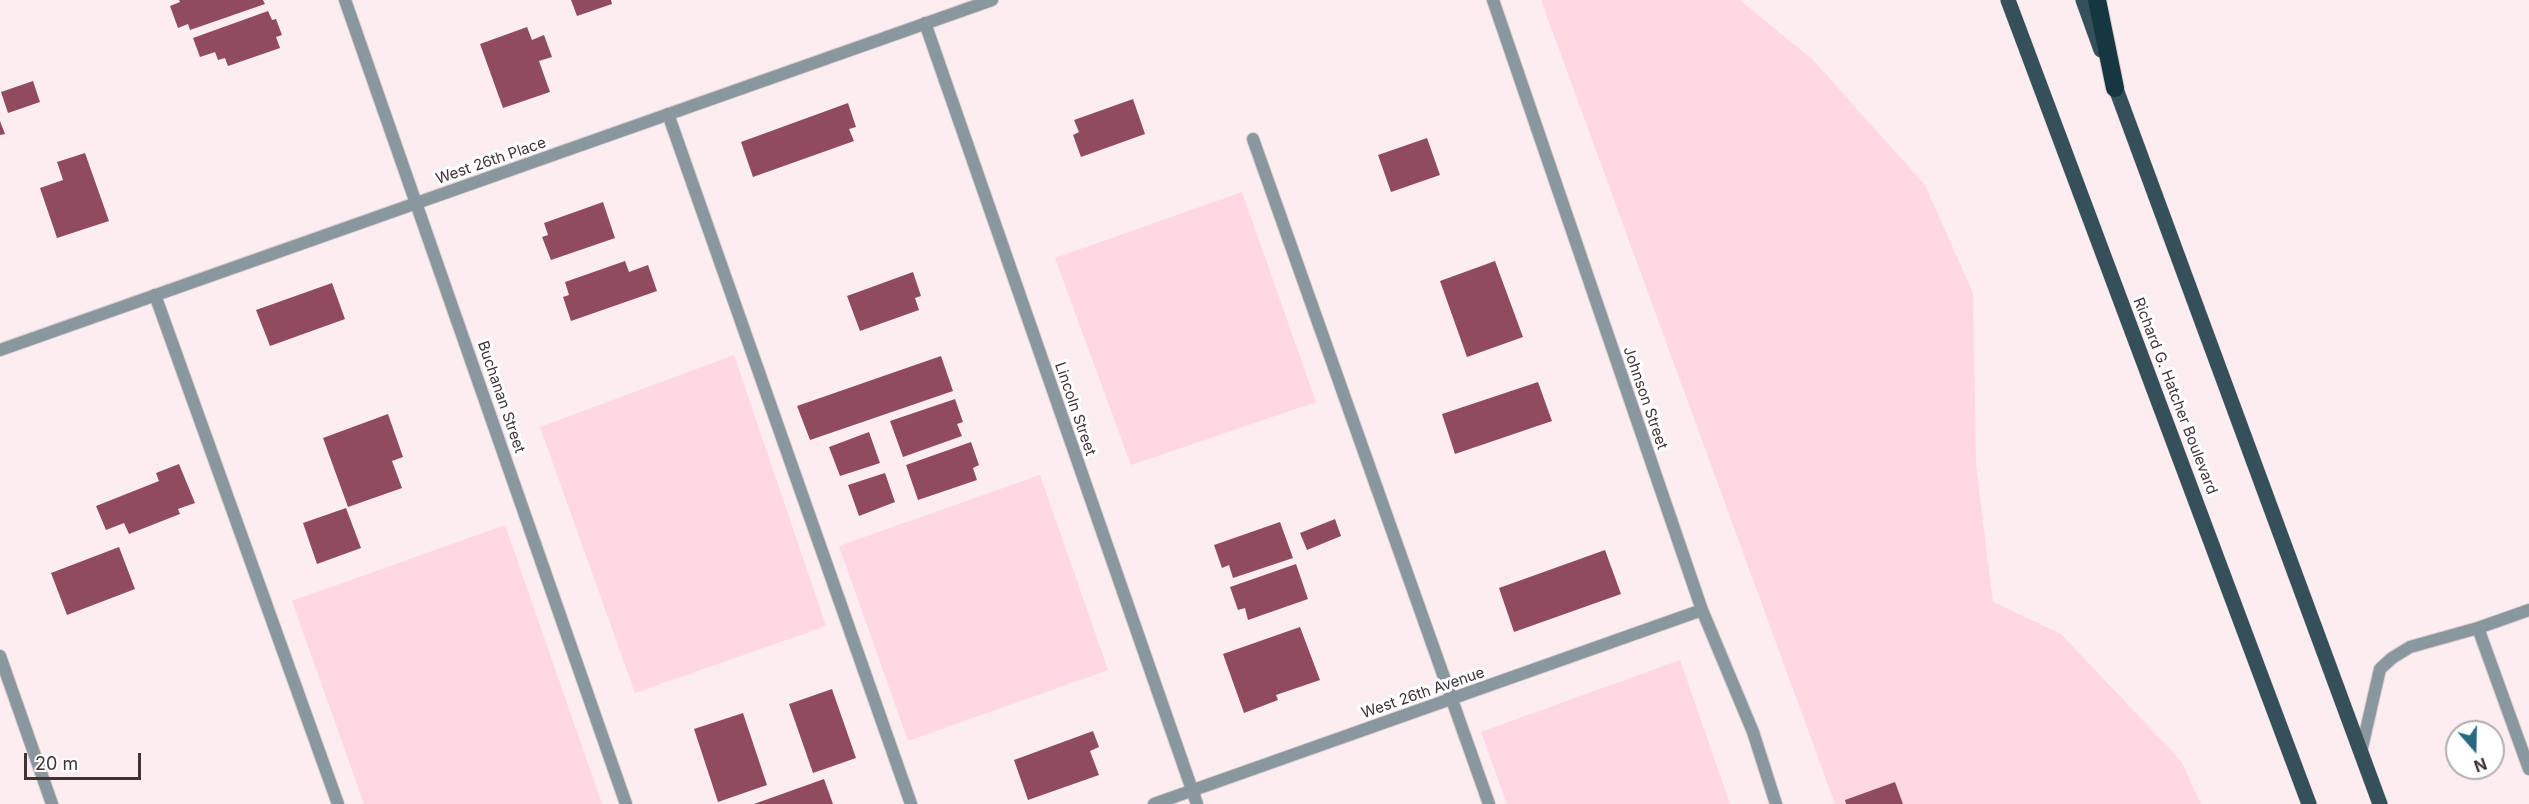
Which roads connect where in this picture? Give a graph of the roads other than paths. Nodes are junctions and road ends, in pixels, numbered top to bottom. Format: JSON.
{"nodes":[{"id":1,"x":345,"y":0,"type":"edge"},
{"id":2,"x":992,"y":0,"type":"edge"},
{"id":3,"x":1493,"y":0,"type":"edge"},
{"id":4,"x":2008,"y":0,"type":"edge"},
{"id":5,"x":2083,"y":0,"type":"edge"},
{"id":6,"x":2097,"y":0,"type":"edge"},
{"id":7,"x":925,"y":23,"type":"junction"},
{"id":8,"x":2115,"y":88,"type":"junction"},
{"id":9,"x":669,"y":114,"type":"junction"},
{"id":10,"x":1253,"y":139,"type":"dead end"},
{"id":11,"x":417,"y":203,"type":"junction"},
{"id":12,"x":155,"y":295,"type":"junction"},
{"id":13,"x":0,"y":350,"type":"edge"},
{"id":14,"x":1702,"y":610,"type":"junction"},
{"id":15,"x":2529,"y":610,"type":"edge"},
{"id":16,"x":2478,"y":628,"type":"junction"},
{"id":17,"x":0,"y":656,"type":"edge"},
{"id":18,"x":1451,"y":699,"type":"junction"},
{"id":19,"x":2361,"y":752,"type":"junction"},
{"id":20,"x":2529,"y":769,"type":"edge"},
{"id":21,"x":1192,"y":790,"type":"junction"},
{"id":22,"x":52,"y":804,"type":"edge"},
{"id":23,"x":338,"y":804,"type":"edge"},
{"id":24,"x":626,"y":804,"type":"edge"},
{"id":25,"x":911,"y":804,"type":"edge"},
{"id":26,"x":1154,"y":804,"type":"edge"},
{"id":27,"x":1197,"y":804,"type":"edge"},
{"id":28,"x":1489,"y":804,"type":"edge"},
{"id":29,"x":1776,"y":804,"type":"edge"},
{"id":30,"x":2309,"y":804,"type":"edge"},
{"id":31,"x":2380,"y":804,"type":"edge"}],
"edges":[{"from":1,"to":11,"type":"street","name":"Buchanan Street"},
{"from":2,"to":7,"type":"street","name":"West 26th Place"},
{"from":3,"to":14,"type":"street","name":"Johnson Street"},
{"from":4,"to":30,"type":"main road","name":"Richard G. Hatcher Boulevard"},
{"from":5,"to":8,"type":"main road"},
{"from":6,"to":8,"type":"highway"},
{"from":7,"to":9,"type":"street","name":"West 26th Place"},
{"from":7,"to":21,"type":"street","name":"Lincoln Street"},
{"from":8,"to":19,"type":"main road"},
{"from":9,"to":11,"type":"street","name":"West 26th Place"},
{"from":9,"to":25,"type":"street"},
{"from":10,"to":18,"type":"street"},
{"from":11,"to":12,"type":"street","name":"West 26th Place"},
{"from":11,"to":24,"type":"street","name":"Buchanan Street"},
{"from":12,"to":13,"type":"street","name":"West 26th Place"},
{"from":12,"to":23,"type":"street"},
{"from":14,"to":18,"type":"street","name":"West 26th Avenue"},
{"from":14,"to":29,"type":"street","name":"Johnson Street"},
{"from":15,"to":16,"type":"street"},
{"from":16,"to":19,"type":"street"},
{"from":16,"to":20,"type":"street"},
{"from":17,"to":22,"type":"street"},
{"from":18,"to":21,"type":"street","name":"West 26th Avenue"},
{"from":18,"to":28,"type":"street"},
{"from":19,"to":31,"type":"main road"},
{"from":21,"to":26,"type":"street","name":"West 26th Avenue"},
{"from":21,"to":27,"type":"street","name":"Lincoln Street"}]}
